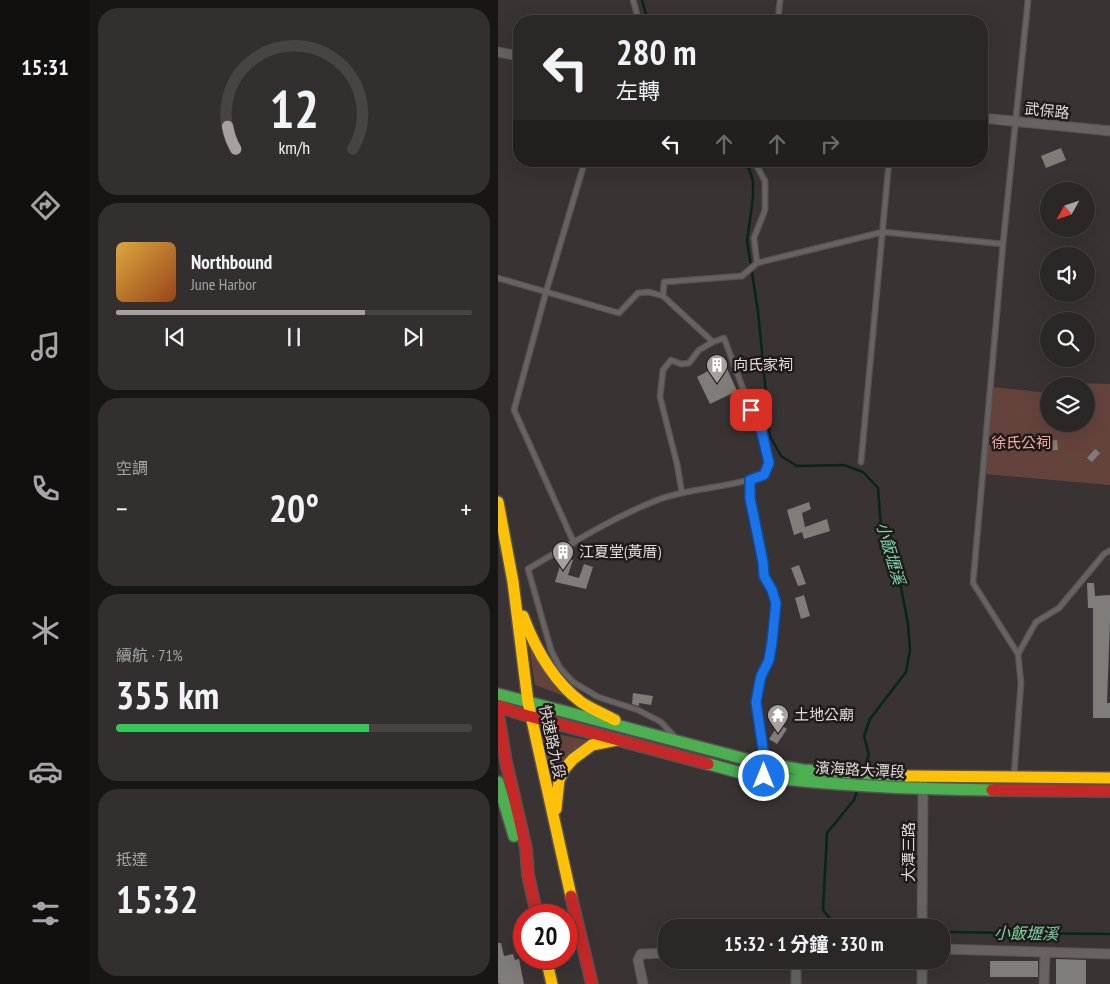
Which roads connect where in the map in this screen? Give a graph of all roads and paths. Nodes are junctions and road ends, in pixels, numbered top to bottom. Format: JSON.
{"nodes":[{"id":1,"x":633,"y":0,"type":"edge"},
{"id":2,"x":780,"y":0,"type":"edge"},
{"id":3,"x":1028,"y":0,"type":"edge"},
{"id":4,"x":637,"y":15,"type":"edge"},
{"id":5,"x":779,"y":15,"type":"edge"},
{"id":6,"x":498,"y":52,"type":"edge"},
{"id":7,"x":513,"y":55,"type":"edge"},
{"id":8,"x":988,"y":119,"type":"edge"},
{"id":9,"x":1014,"y":122,"type":"junction"},
{"id":10,"x":1110,"y":131,"type":"edge"},
{"id":11,"x":583,"y":167,"type":"edge"},
{"id":12,"x":757,"y":167,"type":"edge"},
{"id":13,"x":888,"y":167,"type":"edge"},
{"id":14,"x":883,"y":232,"type":"junction"},
{"id":15,"x":1003,"y":244,"type":"junction"},
{"id":16,"x":757,"y":263,"type":"junction"},
{"id":17,"x":498,"y":278,"type":"edge"},
{"id":18,"x":546,"y":292,"type":"junction"},
{"id":19,"x":663,"y":296,"type":"junction"},
{"id":20,"x":713,"y":342,"type":"junction"},
{"id":21,"x":861,"y":462,"type":"dead end"},
{"id":22,"x":750,"y":480,"type":"junction"},
{"id":23,"x":682,"y":493,"type":"junction"},
{"id":24,"x":498,"y":502,"type":"edge"},
{"id":25,"x":574,"y":542,"type":"junction"},
{"id":26,"x":1110,"y":550,"type":"edge"},
{"id":27,"x":513,"y":582,"type":"junction"},
{"id":28,"x":1018,"y":654,"type":"junction"},
{"id":29,"x":498,"y":694,"type":"edge"},
{"id":30,"x":528,"y":702,"type":"junction"},
{"id":31,"x":498,"y":706,"type":"edge"},
{"id":32,"x":498,"y":714,"type":"edge"},
{"id":33,"x":531,"y":716,"type":"junction"},
{"id":34,"x":631,"y":730,"type":"junction"},
{"id":35,"x":622,"y":739,"type":"junction"},
{"id":36,"x":680,"y":742,"type":"junction"},
{"id":37,"x":765,"y":762,"type":"junction"},
{"id":38,"x":764,"y":776,"type":"junction"},
{"id":39,"x":924,"y":777,"type":"junction"},
{"id":40,"x":1014,"y":777,"type":"junction"},
{"id":41,"x":1110,"y":778,"type":"edge"},
{"id":42,"x":854,"y":780,"type":"junction"},
{"id":43,"x":893,"y":781,"type":"junction"},
{"id":44,"x":498,"y":782,"type":"edge"},
{"id":45,"x":922,"y":789,"type":"junction"},
{"id":46,"x":1110,"y":791,"type":"edge"},
{"id":47,"x":502,"y":809,"type":"edge"},
{"id":48,"x":555,"y":830,"type":"junction"},
{"id":49,"x":528,"y":876,"type":"junction"},
{"id":50,"x":534,"y":904,"type":"edge"},
{"id":51,"x":922,"y":919,"type":"edge"},
{"id":52,"x":950,"y":949,"type":"edge"},
{"id":53,"x":658,"y":953,"type":"edge"},
{"id":54,"x":1045,"y":953,"type":"junction"},
{"id":55,"x":1110,"y":954,"type":"edge"},
{"id":56,"x":549,"y":969,"type":"edge"},
{"id":57,"x":796,"y":969,"type":"edge"},
{"id":58,"x":922,"y":969,"type":"edge"},
{"id":59,"x":552,"y":984,"type":"edge"},
{"id":60,"x":592,"y":984,"type":"edge"},
{"id":61,"x":643,"y":984,"type":"edge"},
{"id":62,"x":796,"y":984,"type":"edge"},
{"id":63,"x":922,"y":984,"type":"edge"},
{"id":64,"x":1044,"y":984,"type":"edge"}],
"edges":[{"from":1,"to":4,"type":"lane"},
{"from":2,"to":5,"type":"lane"},
{"from":3,"to":9,"type":"lane"},
{"from":6,"to":7,"type":"street"},
{"from":8,"to":9,"type":"street","name":"武保路"},
{"from":9,"to":10,"type":"street","name":"武保路"},
{"from":9,"to":15,"type":"lane"},
{"from":11,"to":18,"type":"lane"},
{"from":12,"to":16,"type":"lane"},
{"from":13,"to":14,"type":"lane"},
{"from":14,"to":15,"type":"lane"},
{"from":14,"to":16,"type":"lane"},
{"from":14,"to":21,"type":"lane"},
{"from":15,"to":28,"type":"lane"},
{"from":16,"to":19,"type":"lane"},
{"from":17,"to":18,"type":"lane"},
{"from":18,"to":19,"type":"lane"},
{"from":18,"to":25,"type":"lane"},
{"from":19,"to":20,"type":"lane"},
{"from":20,"to":22,"type":"lane"},
{"from":20,"to":23,"type":"lane"},
{"from":22,"to":23,"type":"lane"},
{"from":22,"to":37,"type":"lane"},
{"from":23,"to":25,"type":"lane"},
{"from":24,"to":27,"type":"main road","name":"快速路九段"},
{"from":25,"to":36,"type":"lane"},
{"from":26,"to":28,"type":"lane"},
{"from":27,"to":30,"type":"main road","name":"快速路九段"},
{"from":27,"to":34,"type":"main road"},
{"from":28,"to":40,"type":"lane"},
{"from":29,"to":30,"type":"main road","name":"濱海路大潭段"},
{"from":30,"to":33,"type":"main road","name":"快速路九段"},
{"from":30,"to":34,"type":"main road","name":"濱海路大潭段"},
{"from":31,"to":33,"type":"main road","name":"濱海路大潭段"},
{"from":32,"to":49,"type":"main road"},
{"from":33,"to":35,"type":"main road","name":"濱海路大潭段"},
{"from":33,"to":48,"type":"main road","name":"快速路九段"},
{"from":34,"to":36,"type":"main road","name":"濱海路大潭段"},
{"from":35,"to":38,"type":"main road","name":"濱海路大潭段"},
{"from":35,"to":48,"type":"main road"},
{"from":36,"to":37,"type":"main road","name":"濱海路大潭段"},
{"from":37,"to":38,"type":"lane"},
{"from":37,"to":42,"type":"main road","name":"濱海路大潭段"},
{"from":38,"to":42,"type":"main road","name":"濱海路大潭段"},
{"from":39,"to":40,"type":"main road","name":"濱海路大潭段"},
{"from":39,"to":43,"type":"main road","name":"濱海路大潭段"},
{"from":39,"to":45,"type":"street","name":"大潭三路"},
{"from":40,"to":41,"type":"main road","name":"濱海路大潭段"},
{"from":42,"to":43,"type":"main road","name":"濱海路大潭段"},
{"from":43,"to":45,"type":"main road","name":"濱海路大潭段"},
{"from":44,"to":47,"type":"main road"},
{"from":45,"to":46,"type":"main road","name":"濱海路大潭段"},
{"from":45,"to":51,"type":"street","name":"大潭三路"},
{"from":47,"to":49,"type":"main road"},
{"from":48,"to":60,"type":"main road","name":"快速路九段"},
{"from":49,"to":50,"type":"main road"},
{"from":52,"to":54,"type":"street"},
{"from":53,"to":61,"type":"street"},
{"from":54,"to":55,"type":"street"},
{"from":54,"to":64,"type":"street"},
{"from":56,"to":59,"type":"main road"},
{"from":57,"to":62,"type":"street"},
{"from":58,"to":63,"type":"street"}]}
